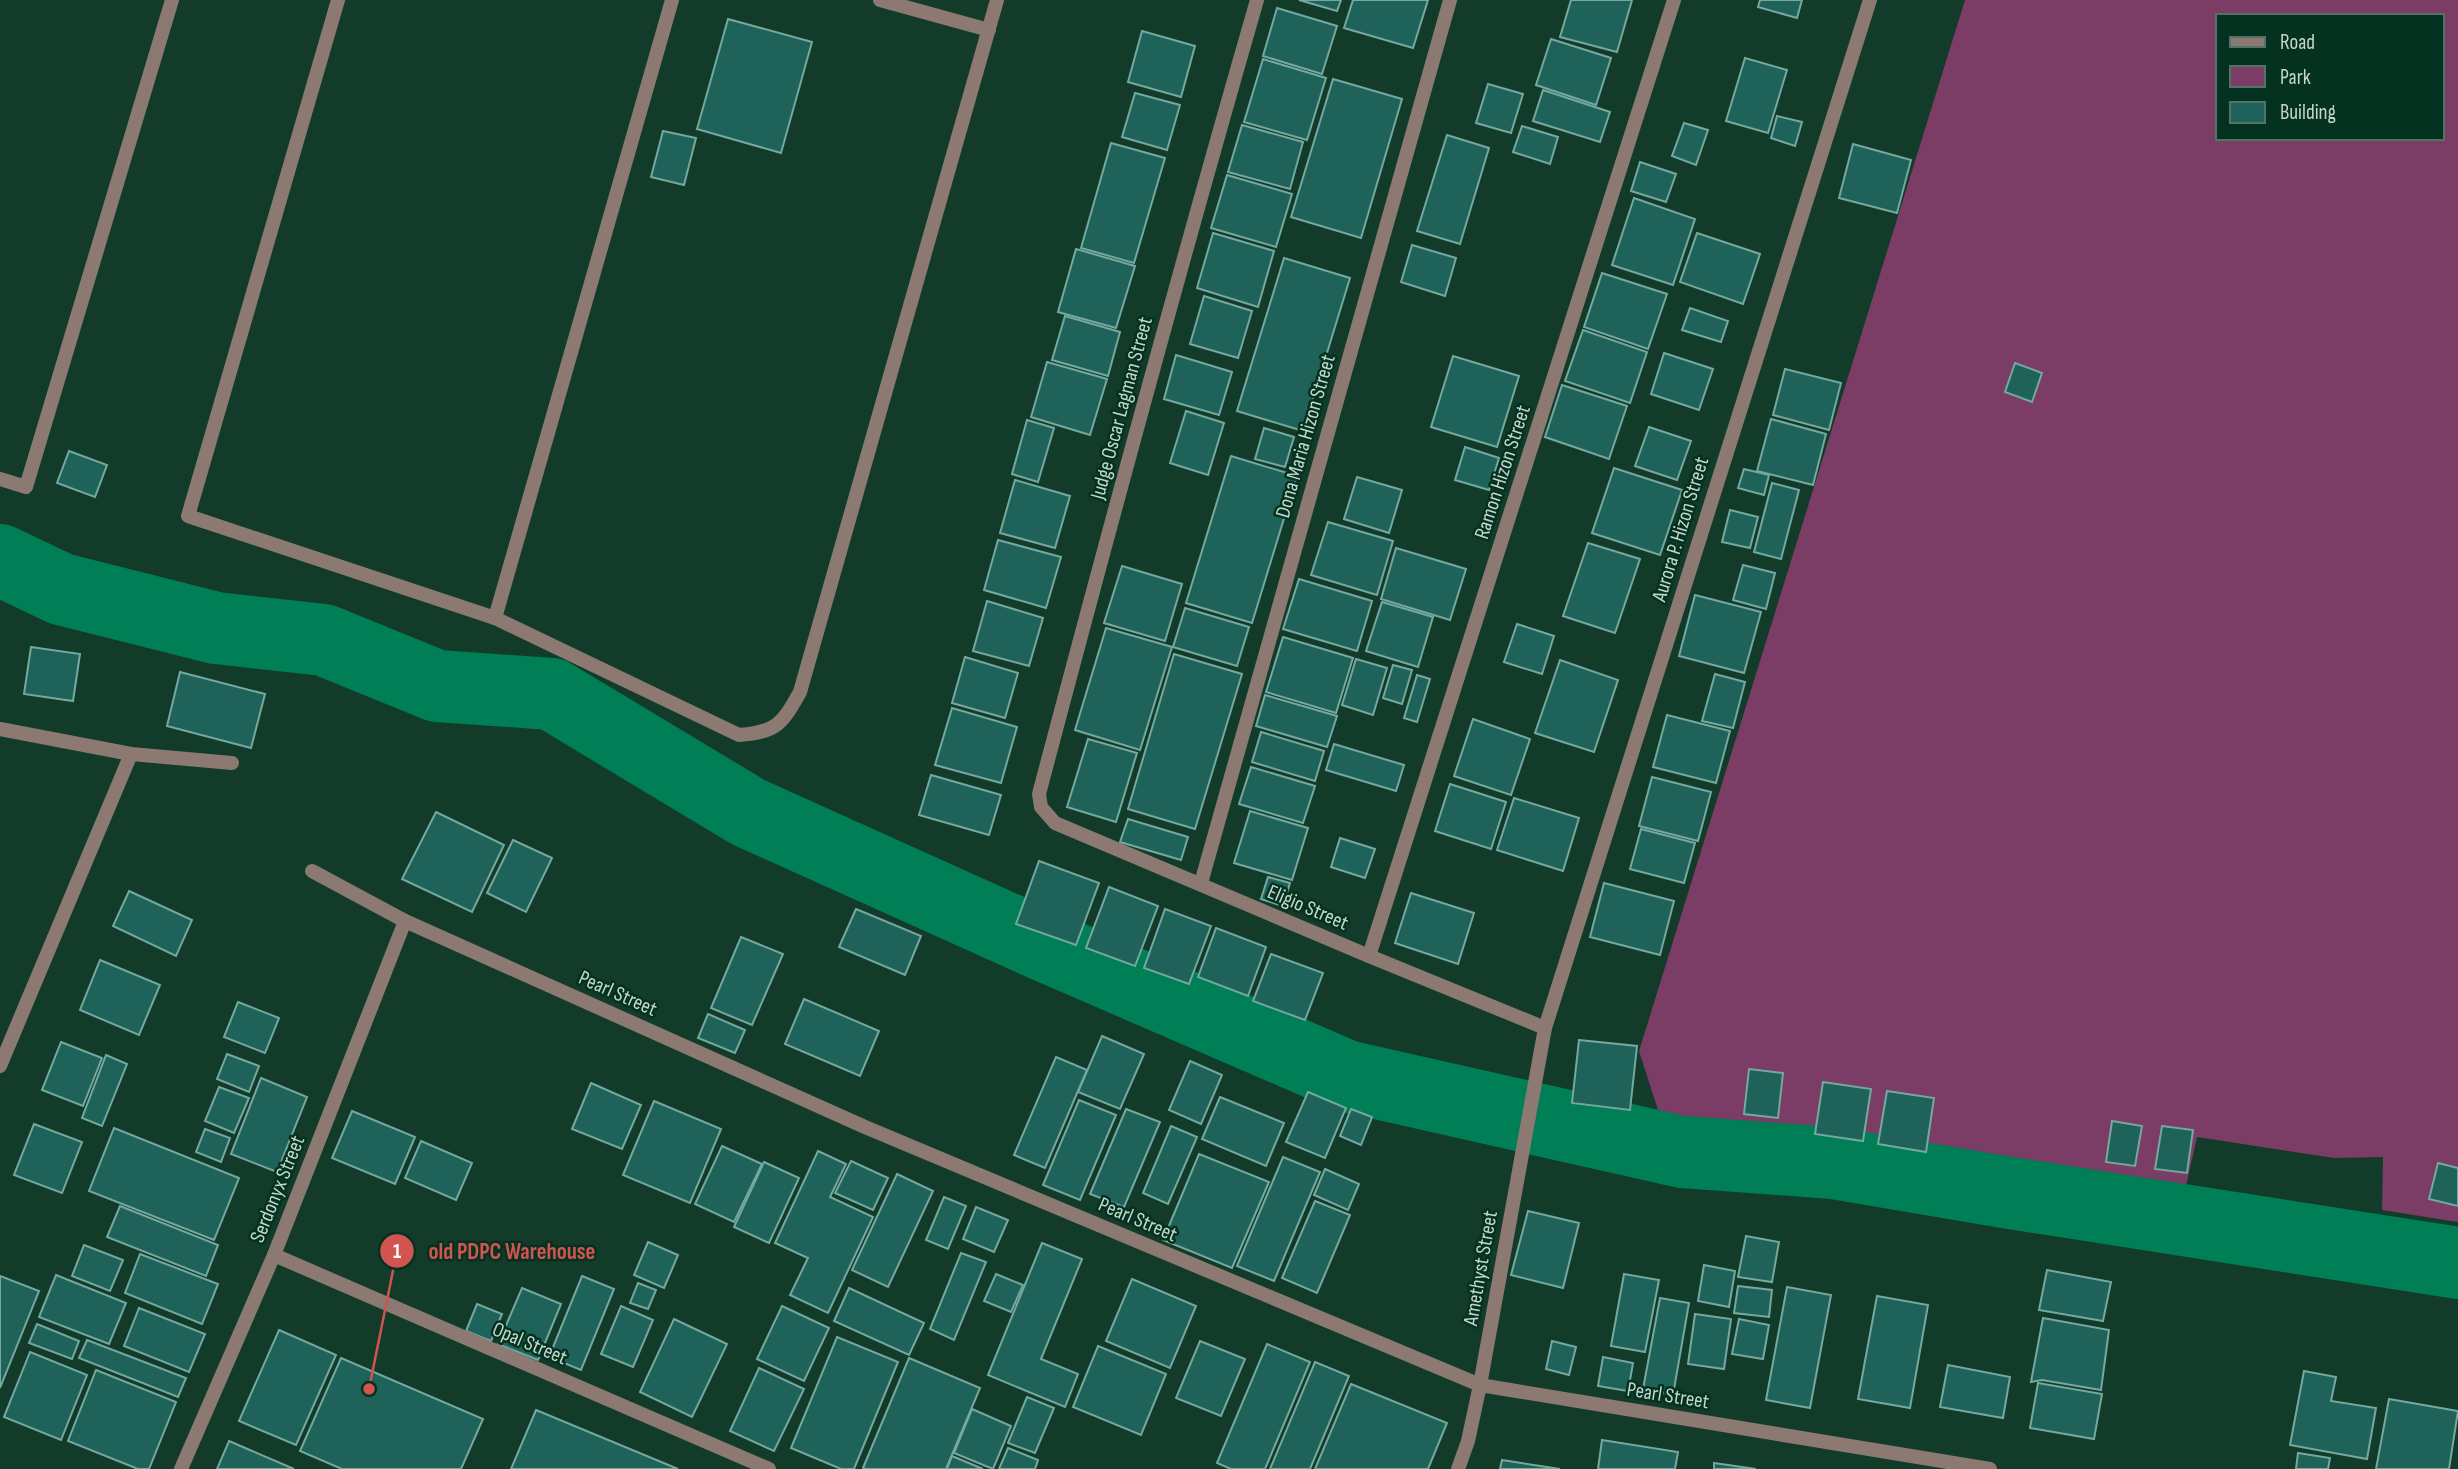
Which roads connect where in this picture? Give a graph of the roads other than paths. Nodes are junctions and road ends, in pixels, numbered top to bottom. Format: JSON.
{"nodes":[{"id":1,"x":172,"y":0,"type":"edge"},
{"id":2,"x":338,"y":0,"type":"edge"},
{"id":3,"x":672,"y":0,"type":"edge"},
{"id":4,"x":880,"y":0,"type":"edge"},
{"id":5,"x":997,"y":0,"type":"edge"},
{"id":6,"x":1257,"y":0,"type":"edge"},
{"id":7,"x":1450,"y":0,"type":"edge"},
{"id":8,"x":1674,"y":0,"type":"edge"},
{"id":9,"x":1870,"y":0,"type":"edge"},
{"id":10,"x":989,"y":30,"type":"junction"},
{"id":11,"x":0,"y":479,"type":"edge"},
{"id":12,"x":495,"y":618,"type":"junction"},
{"id":13,"x":0,"y":729,"type":"edge"},
{"id":14,"x":131,"y":754,"type":"junction"},
{"id":15,"x":232,"y":763,"type":"dead end"},
{"id":16,"x":1055,"y":822,"type":"joint"},
{"id":17,"x":312,"y":871,"type":"dead end"},
{"id":18,"x":1200,"y":883,"type":"junction"},
{"id":19,"x":405,"y":921,"type":"junction"},
{"id":20,"x":1369,"y":956,"type":"junction"},
{"id":21,"x":1545,"y":1028,"type":"junction"},
{"id":22,"x":0,"y":1066,"type":"edge"},
{"id":23,"x":1538,"y":1074,"type":"joint"},
{"id":24,"x":274,"y":1255,"type":"junction"},
{"id":25,"x":1480,"y":1385,"type":"junction"},
{"id":26,"x":181,"y":1469,"type":"edge"},
{"id":27,"x":769,"y":1469,"type":"edge"},
{"id":28,"x":1458,"y":1469,"type":"edge"},
{"id":29,"x":1990,"y":1469,"type":"edge"}],
"edges":[{"from":1,"to":11,"type":"street"},
{"from":2,"to":12,"type":"street"},
{"from":3,"to":12,"type":"street"},
{"from":4,"to":10,"type":"street"},
{"from":5,"to":10,"type":"street"},
{"from":6,"to":16,"type":"street","name":"Judge Oscar Lagman Street"},
{"from":7,"to":18,"type":"street","name":"Dona Maria Hizon Street"},
{"from":8,"to":20,"type":"street","name":"Ramon Hizon Street"},
{"from":9,"to":21,"type":"street","name":"Aurora P. Hizon Street"},
{"from":10,"to":12,"type":"street"},
{"from":13,"to":14,"type":"street"},
{"from":14,"to":15,"type":"street"},
{"from":14,"to":22,"type":"street"},
{"from":16,"to":18,"type":"street","name":"Eligio Street"},
{"from":17,"to":19,"type":"street","name":"Pearl Street"},
{"from":18,"to":20,"type":"street","name":"Eligio Street"},
{"from":19,"to":24,"type":"street","name":"Serdonyx Street"},
{"from":19,"to":25,"type":"street","name":"Pearl Street"},
{"from":20,"to":21,"type":"street","name":"Eligio Street"},
{"from":21,"to":23,"type":"street","name":"Aurora P. Hizon Street"},
{"from":23,"to":25,"type":"street","name":"Amethyst Street"},
{"from":24,"to":26,"type":"street","name":"Serdonyx Street"},
{"from":24,"to":27,"type":"street","name":"Opal Street"},
{"from":25,"to":28,"type":"street","name":"Amethyst Street"},
{"from":25,"to":29,"type":"street","name":"Pearl Street"}]}
